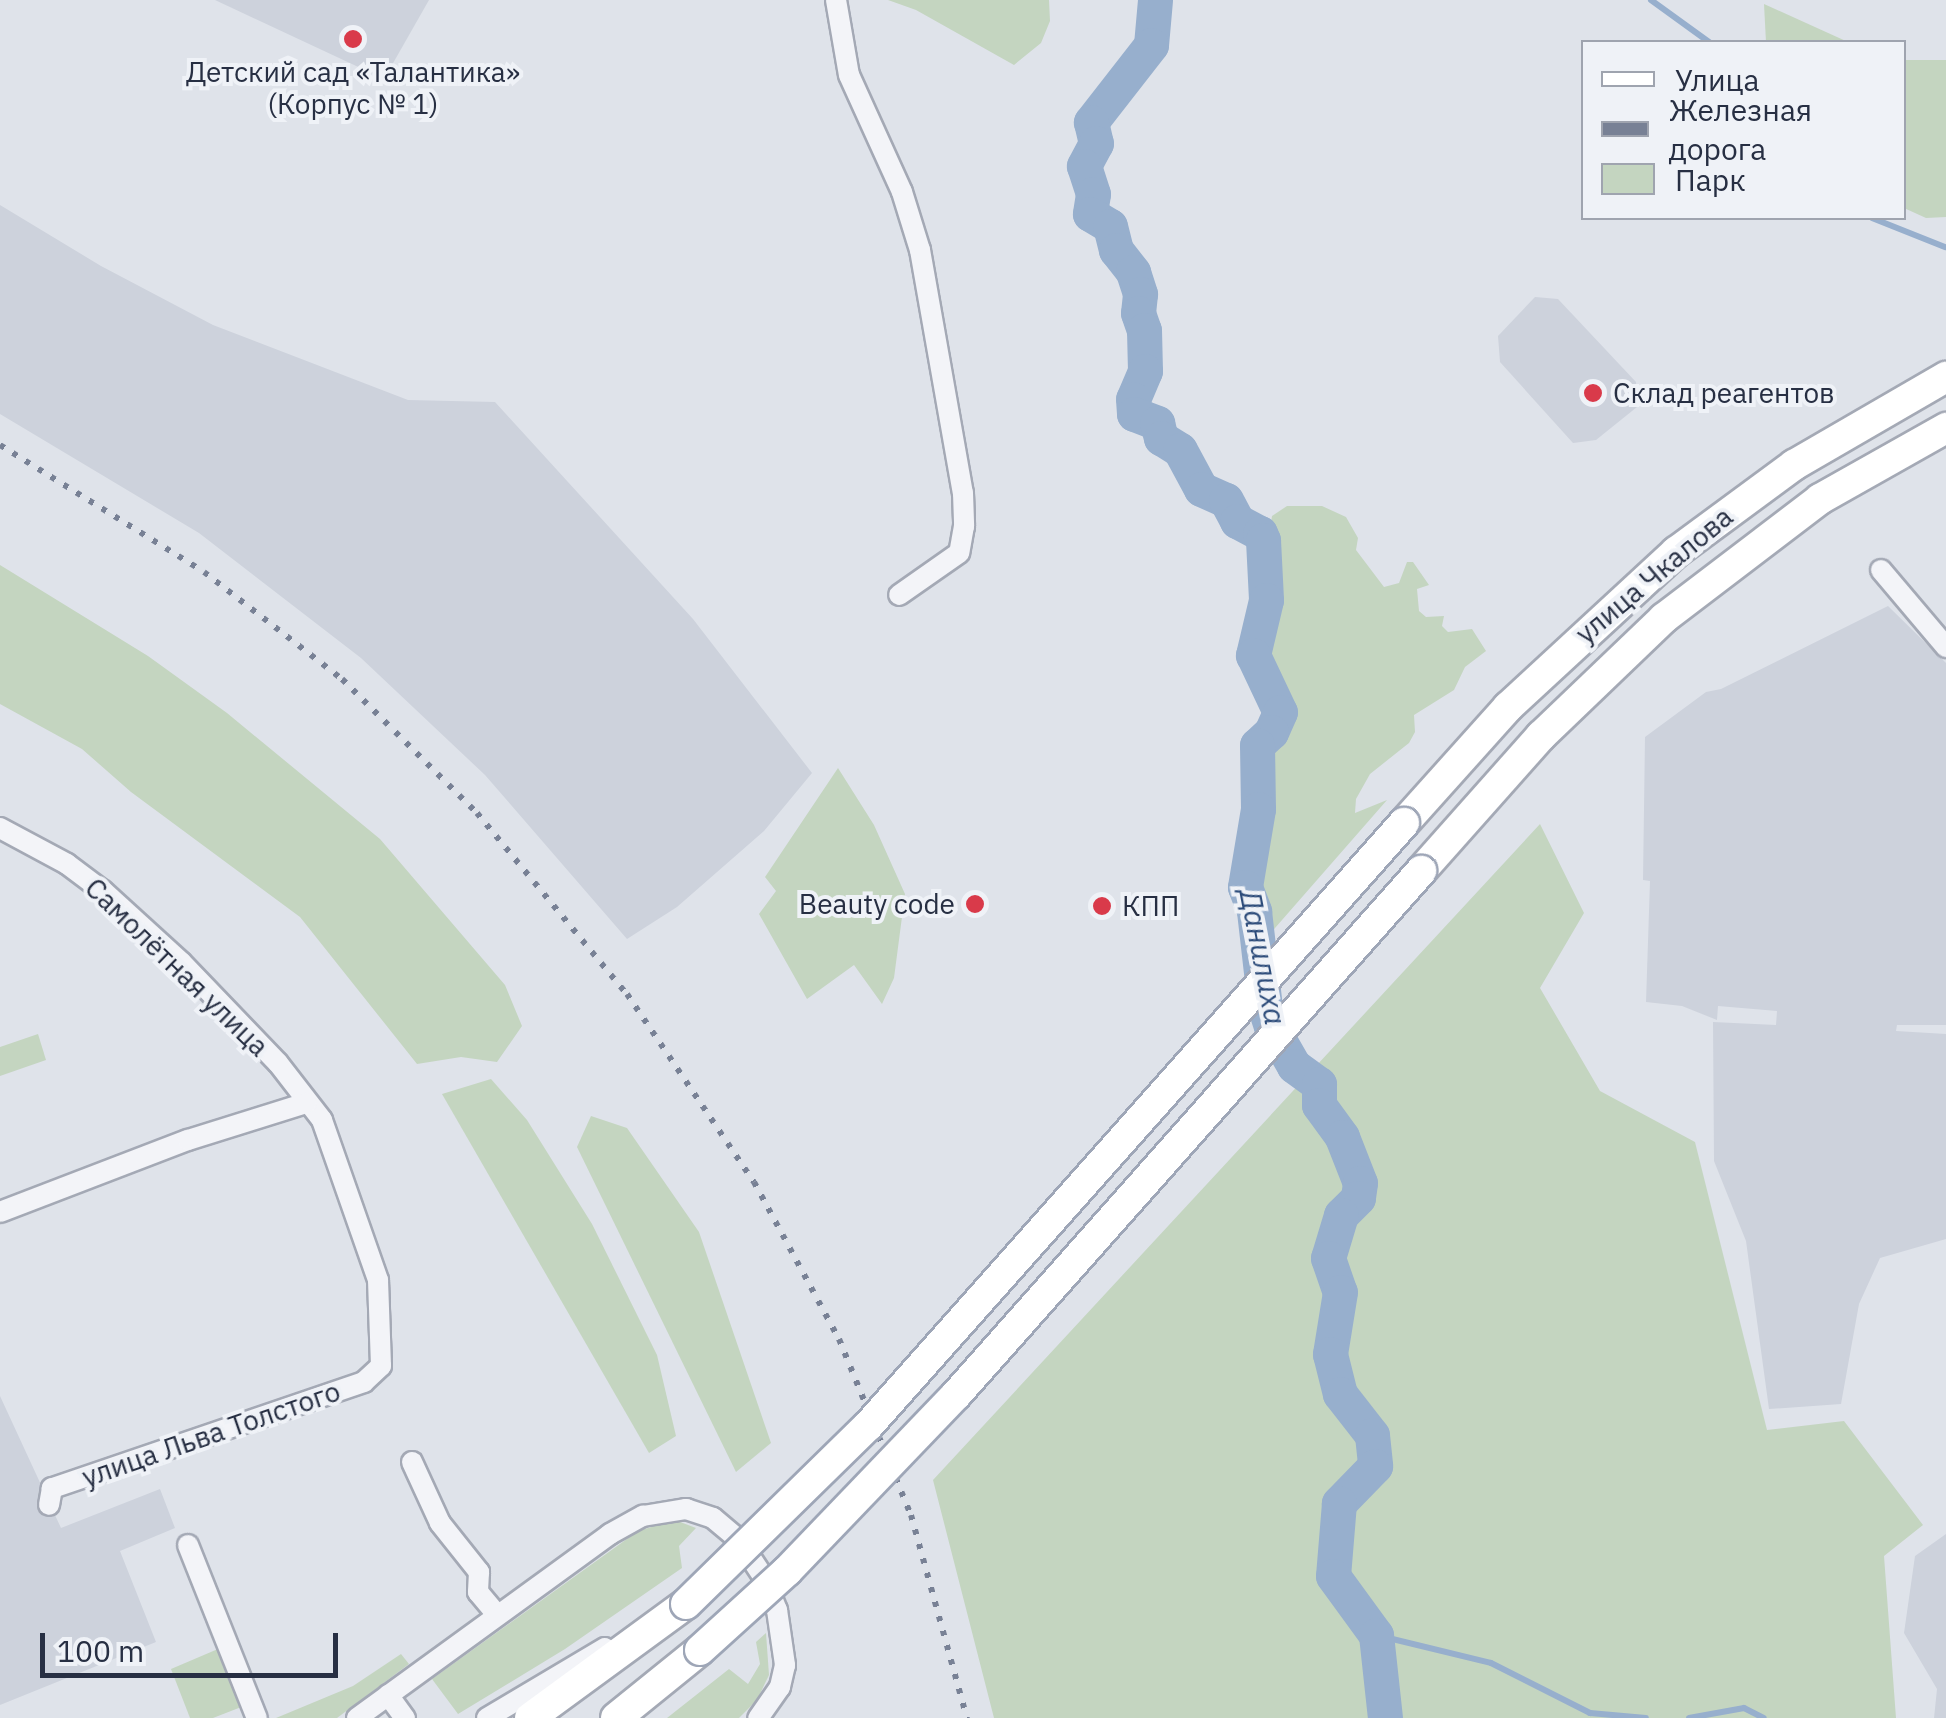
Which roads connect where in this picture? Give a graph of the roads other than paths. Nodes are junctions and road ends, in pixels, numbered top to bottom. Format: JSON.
{"nodes":[{"id":1,"x":836,"y":0,"type":"edge"},
{"id":2,"x":1946,"y":378,"type":"edge"},
{"id":3,"x":1946,"y":428,"type":"edge"},
{"id":4,"x":1881,"y":570,"type":"dead end"},
{"id":5,"x":899,"y":595,"type":"dead end"},
{"id":6,"x":1946,"y":646,"type":"edge"},
{"id":7,"x":0,"y":828,"type":"edge"},
{"id":8,"x":306,"y":1103,"type":"junction"},
{"id":9,"x":0,"y":1212,"type":"edge"},
{"id":10,"x":381,"y":1366,"type":"joint"},
{"id":11,"x":412,"y":1462,"type":"dead end"},
{"id":12,"x":49,"y":1505,"type":"dead end"},
{"id":13,"x":188,"y":1545,"type":"dead end"},
{"id":14,"x":686,"y":1604,"type":"junction"},
{"id":15,"x":497,"y":1616,"type":"junction"},
{"id":16,"x":388,"y":1694,"type":"junction"},
{"id":17,"x":257,"y":1718,"type":"edge"},
{"id":18,"x":357,"y":1718,"type":"edge"},
{"id":19,"x":405,"y":1718,"type":"edge"},
{"id":20,"x":487,"y":1718,"type":"edge"},
{"id":21,"x":530,"y":1718,"type":"edge"},
{"id":22,"x":616,"y":1718,"type":"edge"},
{"id":23,"x":758,"y":1718,"type":"edge"}],
"edges":[{"from":1,"to":5,"type":"street"},
{"from":2,"to":14,"type":"main road","name":"улица Чкалова","bridge":true},
{"from":3,"to":22,"type":"main road","name":"улица Чкалова","bridge":true},
{"from":4,"to":6,"type":"street"},
{"from":7,"to":8,"type":"street","name":"Самолётная улица"},
{"from":8,"to":9,"type":"street"},
{"from":8,"to":10,"type":"street","name":"Самолётная улица"},
{"from":10,"to":12,"type":"street","name":"улица Льва Толстого"},
{"from":11,"to":15,"type":"street"},
{"from":13,"to":17,"type":"street"},
{"from":14,"to":20,"type":"street"},
{"from":14,"to":21,"type":"main road","name":"улица Чкалова"},
{"from":15,"to":16,"type":"street"},
{"from":15,"to":23,"type":"street"},
{"from":16,"to":18,"type":"street"},
{"from":16,"to":19,"type":"street"}]}
